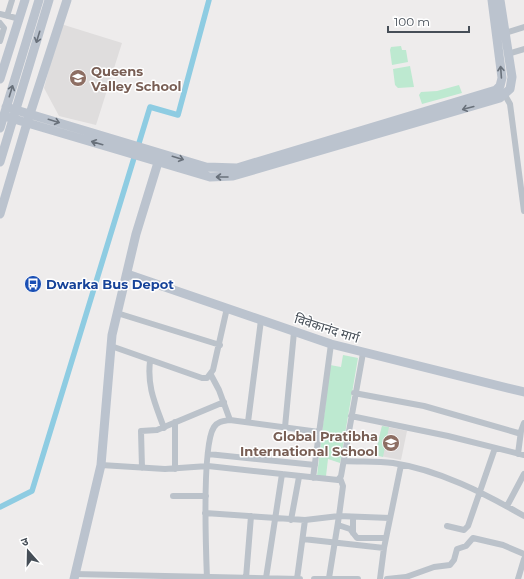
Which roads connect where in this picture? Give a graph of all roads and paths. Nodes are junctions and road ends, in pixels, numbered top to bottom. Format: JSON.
{"nodes":[{"id":1,"x":12,"y":0,"type":"edge"},
{"id":2,"x":25,"y":0,"type":"edge"},
{"id":3,"x":39,"y":0,"type":"edge"},
{"id":4,"x":49,"y":0,"type":"edge"},
{"id":5,"x":67,"y":0,"type":"edge"},
{"id":6,"x":492,"y":0,"type":"edge"},
{"id":7,"x":500,"y":0,"type":"edge"},
{"id":8,"x":0,"y":14,"type":"edge"},
{"id":9,"x":7,"y":16,"type":"junction"},
{"id":10,"x":20,"y":19,"type":"junction"},
{"id":11,"x":0,"y":23,"type":"edge"},
{"id":12,"x":524,"y":26,"type":"edge"},
{"id":13,"x":505,"y":33,"type":"junction"},
{"id":14,"x":0,"y":41,"type":"edge"},
{"id":15,"x":524,"y":49,"type":"edge"},
{"id":16,"x":508,"y":54,"type":"junction"},
{"id":17,"x":2,"y":67,"type":"edge"},
{"id":18,"x":18,"y":70,"type":"junction"},
{"id":19,"x":0,"y":79,"type":"edge"},
{"id":20,"x":500,"y":92,"type":"junction"},
{"id":21,"x":30,"y":113,"type":"junction"},
{"id":22,"x":11,"y":115,"type":"junction"},
{"id":23,"x":27,"y":123,"type":"junction"},
{"id":24,"x":0,"y":128,"type":"edge"},
{"id":25,"x":159,"y":157,"type":"junction"},
{"id":26,"x":0,"y":162,"type":"edge"},
{"id":27,"x":522,"y":186,"type":"edge"},
{"id":28,"x":524,"y":211,"type":"edge"},
{"id":29,"x":0,"y":213,"type":"edge"},
{"id":30,"x":127,"y":274,"type":"junction"},
{"id":31,"x":227,"y":308,"type":"junction"},
{"id":32,"x":118,"y":313,"type":"junction"},
{"id":33,"x":261,"y":320,"type":"junction"},
{"id":34,"x":294,"y":332,"type":"junction"},
{"id":35,"x":331,"y":344,"type":"junction"},
{"id":36,"x":220,"y":345,"type":"junction"},
{"id":37,"x":111,"y":346,"type":"junction"},
{"id":38,"x":363,"y":353,"type":"junction"},
{"id":39,"x":150,"y":361,"type":"junction"},
{"id":40,"x":211,"y":375,"type":"junction"},
{"id":41,"x":524,"y":392,"type":"edge"},
{"id":42,"x":354,"y":394,"type":"junction"},
{"id":43,"x":224,"y":402,"type":"junction"},
{"id":44,"x":351,"y":416,"type":"junction"},
{"id":45,"x":230,"y":420,"type":"junction"},
{"id":46,"x":175,"y":422,"type":"junction"},
{"id":47,"x":248,"y":422,"type":"junction"},
{"id":48,"x":524,"y":423,"type":"edge"},
{"id":49,"x":285,"y":427,"type":"junction"},
{"id":50,"x":164,"y":428,"type":"junction"},
{"id":51,"x":319,"y":432,"type":"junction"},
{"id":52,"x":521,"y":432,"type":"junction"},
{"id":53,"x":495,"y":448,"type":"junction"},
{"id":54,"x":208,"y":454,"type":"junction"},
{"id":55,"x":521,"y":454,"type":"edge"},
{"id":56,"x":344,"y":461,"type":"junction"},
{"id":57,"x":101,"y":465,"type":"junction"},
{"id":58,"x":315,"y":465,"type":"junction"},
{"id":59,"x":402,"y":465,"type":"junction"},
{"id":60,"x":208,"y":466,"type":"junction"},
{"id":61,"x":142,"y":468,"type":"junction"},
{"id":62,"x":175,"y":469,"type":"junction"},
{"id":63,"x":282,"y":474,"type":"junction"},
{"id":64,"x":524,"y":474,"type":"edge"},
{"id":65,"x":299,"y":477,"type":"junction"},
{"id":66,"x":313,"y":478,"type":"junction"},
{"id":67,"x":340,"y":478,"type":"junction"},
{"id":68,"x":479,"y":491,"type":"junction"},
{"id":69,"x":173,"y":496,"type":"dead end"},
{"id":70,"x":206,"y":496,"type":"junction"},
{"id":71,"x":507,"y":506,"type":"junction"},
{"id":72,"x":206,"y":513,"type":"junction"},
{"id":73,"x":251,"y":516,"type":"junction"},
{"id":74,"x":339,"y":516,"type":"junction"},
{"id":75,"x":524,"y":516,"type":"edge"},
{"id":76,"x":353,"y":517,"type":"junction"},
{"id":77,"x":276,"y":518,"type":"junction"},
{"id":78,"x":390,"y":518,"type":"junction"},
{"id":79,"x":291,"y":520,"type":"junction"},
{"id":80,"x":305,"y":520,"type":"junction"},
{"id":81,"x":338,"y":525,"type":"junction"},
{"id":82,"x":447,"y":526,"type":"dead end"},
{"id":83,"x":353,"y":533,"type":"junction"},
{"id":84,"x":386,"y":538,"type":"junction"},
{"id":85,"x":303,"y":539,"type":"junction"},
{"id":86,"x":336,"y":543,"type":"junction"},
{"id":87,"x":384,"y":548,"type":"junction"},
{"id":88,"x":524,"y":554,"type":"edge"},
{"id":89,"x":524,"y":559,"type":"edge"},
{"id":90,"x":74,"y":577,"type":"edge"},
{"id":91,"x":157,"y":578,"type":"edge"},
{"id":92,"x":207,"y":578,"type":"edge"},
{"id":93,"x":232,"y":578,"type":"edge"},
{"id":94,"x":246,"y":578,"type":"junction"},
{"id":95,"x":266,"y":578,"type":"edge"},
{"id":96,"x":329,"y":578,"type":"edge"},
{"id":97,"x":298,"y":579,"type":"edge"},
{"id":98,"x":314,"y":579,"type":"edge"},
{"id":99,"x":358,"y":579,"type":"edge"},
{"id":100,"x":380,"y":579,"type":"edge"},
{"id":101,"x":387,"y":579,"type":"edge"},
{"id":102,"x":518,"y":579,"type":"edge"}],
"edges":[{"from":1,"to":9,"type":"street"},
{"from":2,"to":10,"type":"main road"},
{"from":3,"to":18,"type":"main road"},
{"from":4,"to":22,"type":"main road","one_way":true},
{"from":5,"to":21,"type":"main road"},
{"from":20,"to":6,"type":"main road","one_way":true},
{"from":7,"to":13,"type":"main road"},
{"from":8,"to":9,"type":"street"},
{"from":9,"to":10,"type":"street"},
{"from":10,"to":17,"type":"main road"},
{"from":11,"to":14,"type":"street"},
{"from":12,"to":13,"type":"street"},
{"from":13,"to":16,"type":"main road"},
{"from":15,"to":16,"type":"street"},
{"from":16,"to":20,"type":"main road"},
{"from":17,"to":18,"type":"street"},
{"from":17,"to":19,"type":"main road"},
{"from":22,"to":18,"type":"main road","one_way":true},
{"from":20,"to":25,"type":"main road"},
{"from":20,"to":27,"type":"street"},
{"from":21,"to":22,"type":"main road"},
{"from":21,"to":23,"type":"main road"},
{"from":21,"to":25,"type":"main road","one_way":true},
{"from":22,"to":23,"type":"main road"},
{"from":22,"to":24,"type":"main road"},
{"from":22,"to":26,"type":"main road"},
{"from":25,"to":23,"type":"main road","one_way":true},
{"from":23,"to":29,"type":"main road"},
{"from":25,"to":30,"type":"main road"},
{"from":27,"to":28,"type":"street"},
{"from":30,"to":31,"type":"main road","name":"विवेकानंद मार्ग"},
{"from":30,"to":32,"type":"main road"},
{"from":31,"to":33,"type":"main road","name":"विवेकानंद मार्ग"},
{"from":31,"to":36,"type":"street"},
{"from":32,"to":36,"type":"street"},
{"from":32,"to":37,"type":"main road"},
{"from":33,"to":34,"type":"main road","name":"विवेकानंद मार्ग"},
{"from":33,"to":47,"type":"street"},
{"from":34,"to":35,"type":"main road","name":"विवेकानंद मार्ग"},
{"from":34,"to":49,"type":"street"},
{"from":35,"to":38,"type":"main road","name":"विवेकानंद मार्ग"},
{"from":35,"to":51,"type":"street"},
{"from":36,"to":40,"type":"street"},
{"from":37,"to":39,"type":"street"},
{"from":37,"to":57,"type":"main road"},
{"from":38,"to":41,"type":"main road","name":"विवेकानंद मार्ग"},
{"from":38,"to":42,"type":"street"},
{"from":39,"to":40,"type":"street"},
{"from":39,"to":50,"type":"street"},
{"from":40,"to":43,"type":"street"},
{"from":42,"to":44,"type":"street"},
{"from":42,"to":52,"type":"street"},
{"from":43,"to":45,"type":"street"},
{"from":43,"to":46,"type":"street"},
{"from":44,"to":53,"type":"street"},
{"from":44,"to":56,"type":"street"},
{"from":45,"to":47,"type":"street"},
{"from":45,"to":54,"type":"street"},
{"from":46,"to":50,"type":"street"},
{"from":46,"to":62,"type":"street"},
{"from":47,"to":49,"type":"street"},
{"from":48,"to":52,"type":"street"},
{"from":49,"to":51,"type":"street"},
{"from":50,"to":61,"type":"street"},
{"from":51,"to":58,"type":"street"},
{"from":52,"to":55,"type":"street"},
{"from":53,"to":55,"type":"street"},
{"from":53,"to":68,"type":"street"},
{"from":54,"to":58,"type":"street"},
{"from":54,"to":60,"type":"street"},
{"from":56,"to":59,"type":"street"},
{"from":56,"to":67,"type":"street"},
{"from":57,"to":61,"type":"street"},
{"from":57,"to":90,"type":"main road"},
{"from":58,"to":66,"type":"street"},
{"from":59,"to":68,"type":"street"},
{"from":59,"to":78,"type":"street"},
{"from":60,"to":62,"type":"street"},
{"from":60,"to":63,"type":"street"},
{"from":60,"to":70,"type":"street"},
{"from":61,"to":62,"type":"street"},
{"from":63,"to":65,"type":"street"},
{"from":63,"to":77,"type":"street"},
{"from":64,"to":71,"type":"street"},
{"from":65,"to":66,"type":"street"},
{"from":65,"to":79,"type":"street"},
{"from":66,"to":67,"type":"street"},
{"from":67,"to":74,"type":"street"},
{"from":68,"to":71,"type":"street"},
{"from":68,"to":82,"type":"street"},
{"from":69,"to":70,"type":"street"},
{"from":70,"to":72,"type":"street"},
{"from":71,"to":75,"type":"street"},
{"from":72,"to":73,"type":"street"},
{"from":72,"to":92,"type":"street"},
{"from":73,"to":77,"type":"street"},
{"from":73,"to":94,"type":"street"},
{"from":74,"to":76,"type":"street"},
{"from":74,"to":80,"type":"street"},
{"from":74,"to":81,"type":"street"},
{"from":76,"to":78,"type":"street"},
{"from":76,"to":83,"type":"street"},
{"from":77,"to":79,"type":"street"},
{"from":77,"to":95,"type":"street"},
{"from":78,"to":84,"type":"street"},
{"from":79,"to":80,"type":"street"},
{"from":80,"to":85,"type":"street"},
{"from":81,"to":83,"type":"street"},
{"from":81,"to":86,"type":"street"},
{"from":83,"to":84,"type":"street"},
{"from":84,"to":87,"type":"street"},
{"from":85,"to":86,"type":"street"},
{"from":85,"to":97,"type":"street"},
{"from":86,"to":87,"type":"street"},
{"from":86,"to":96,"type":"street"},
{"from":87,"to":100,"type":"street"},
{"from":88,"to":101,"type":"street"},
{"from":89,"to":102,"type":"street"},
{"from":90,"to":91,"type":"street"},
{"from":91,"to":92,"type":"street"},
{"from":92,"to":93,"type":"street"},
{"from":93,"to":94,"type":"street"},
{"from":94,"to":95,"type":"street"},
{"from":95,"to":97,"type":"street"},
{"from":96,"to":98,"type":"street"},
{"from":96,"to":99,"type":"street"}]}
